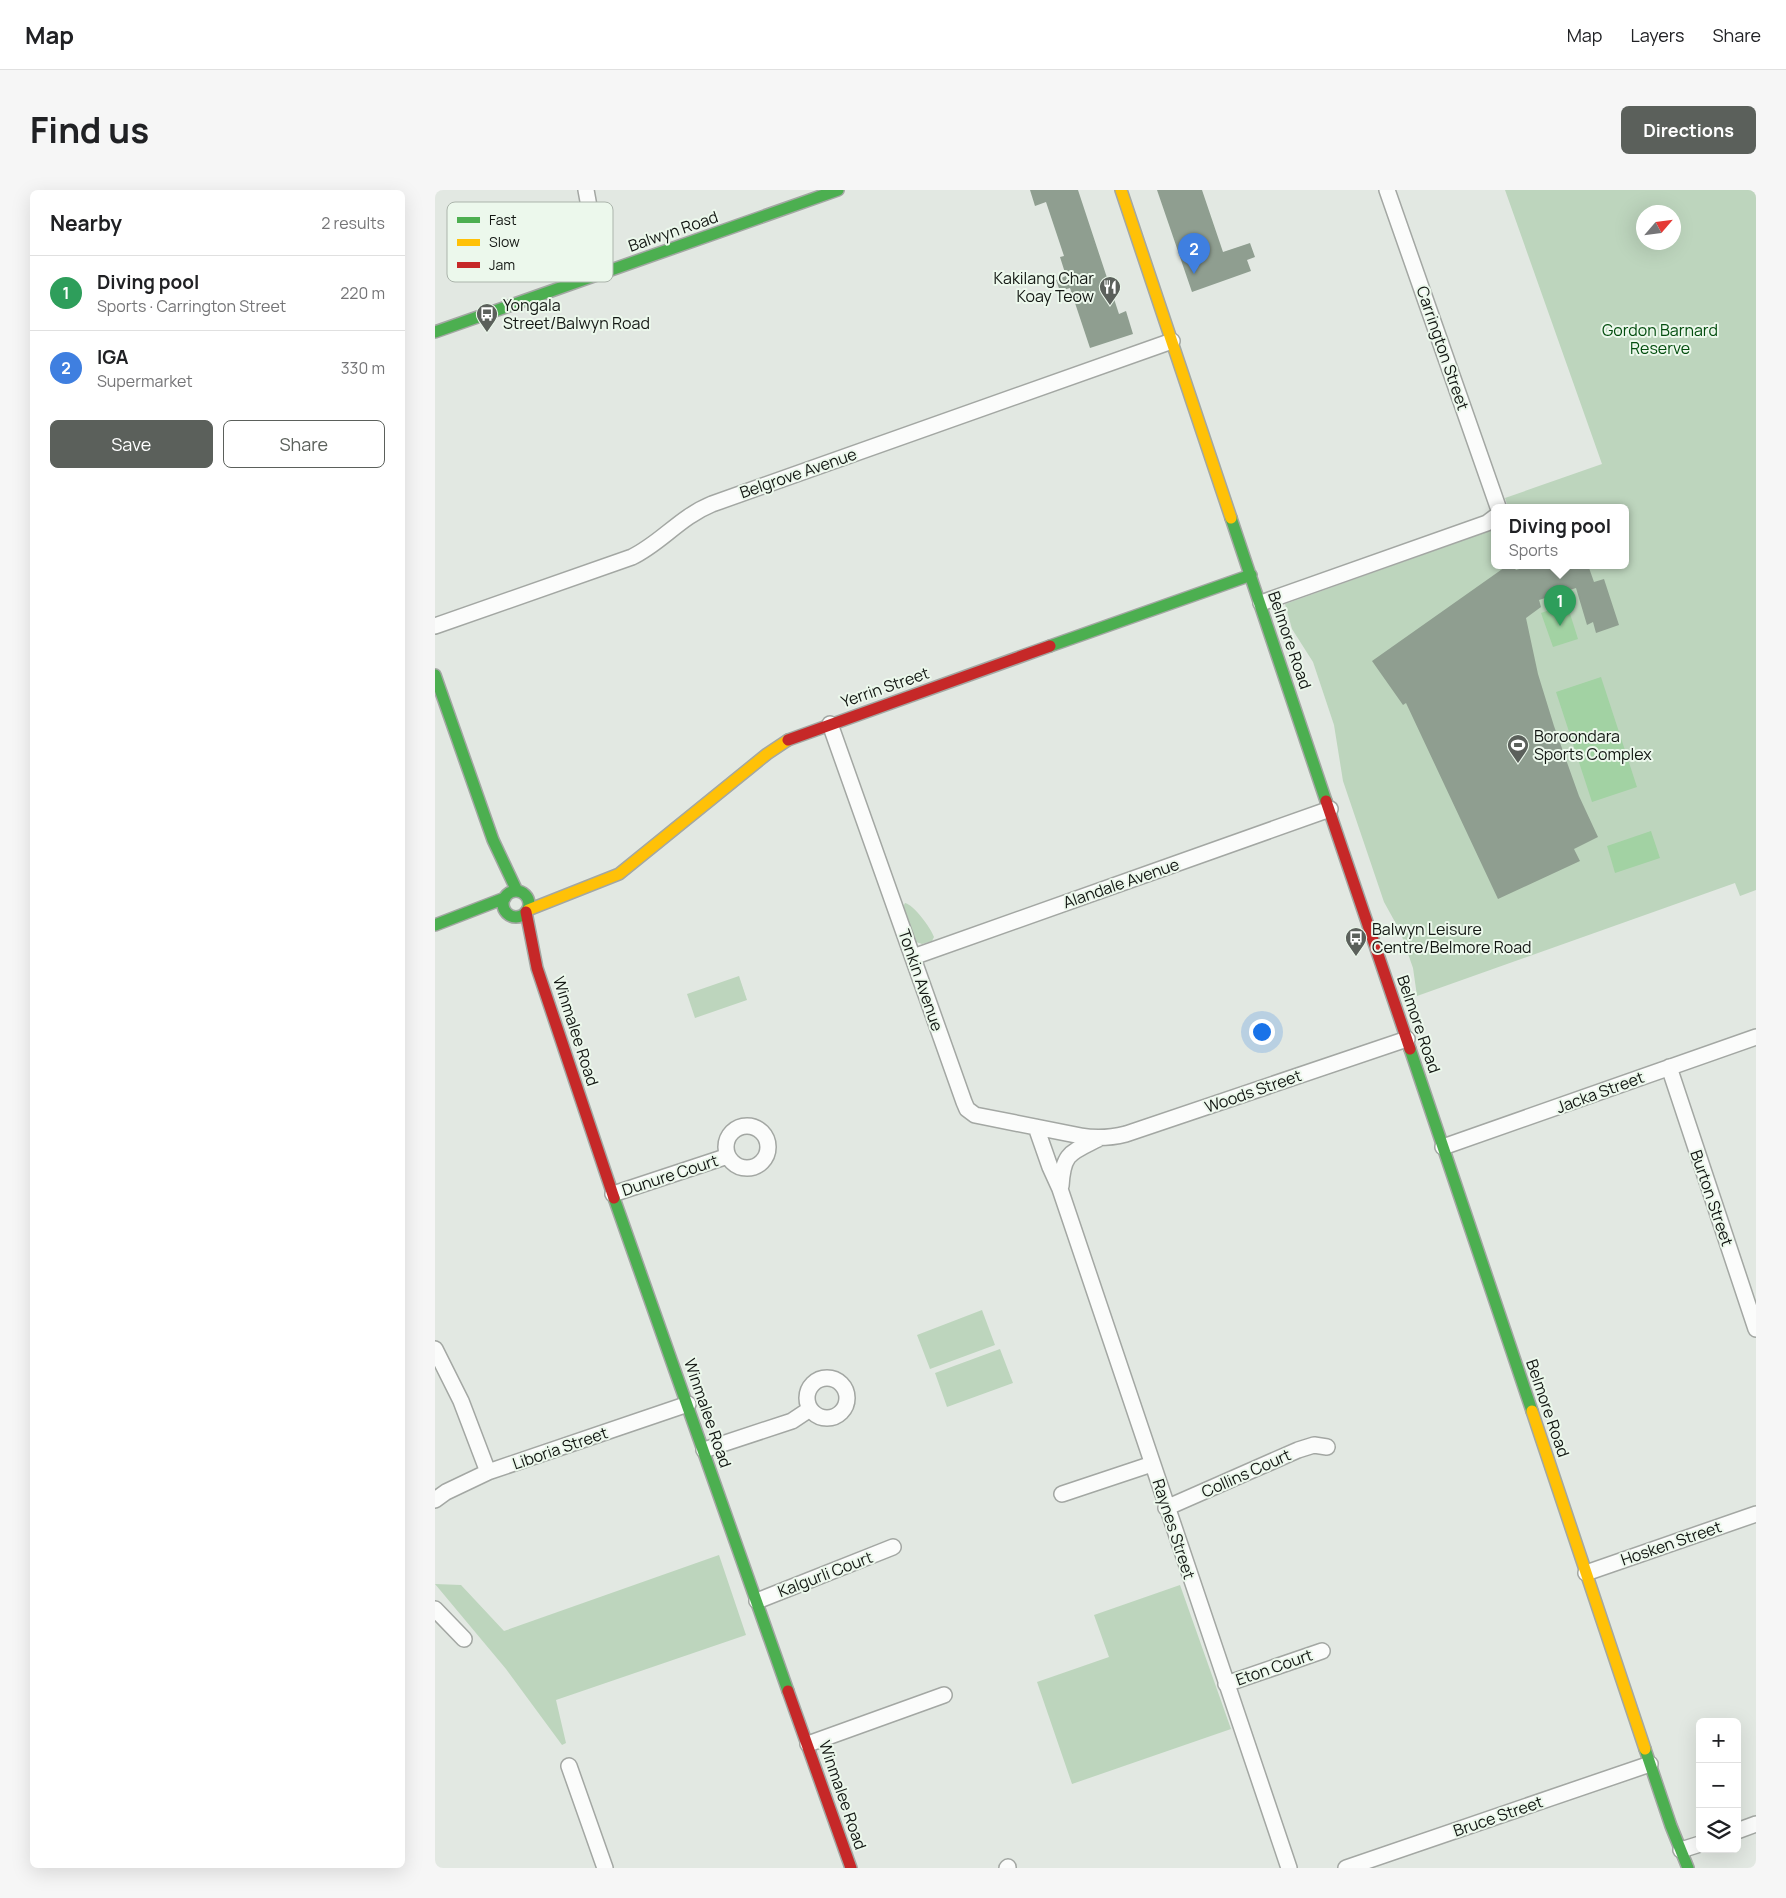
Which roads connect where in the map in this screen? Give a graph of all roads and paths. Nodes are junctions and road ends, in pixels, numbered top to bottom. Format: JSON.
{"nodes":[{"id":1,"x":837,"y":190,"type":"edge"},
{"id":2,"x":1121,"y":190,"type":"edge"},
{"id":3,"x":1387,"y":190,"type":"edge"},
{"id":4,"x":802,"y":196,"type":"edge"},
{"id":5,"x":613,"y":268,"type":"edge"},
{"id":6,"x":576,"y":282,"type":"edge"},
{"id":7,"x":435,"y":332,"type":"edge"},
{"id":8,"x":1172,"y":341,"type":"junction"},
{"id":9,"x":1497,"y":504,"type":"edge"},
{"id":10,"x":1491,"y":520,"type":"edge"},
{"id":11,"x":1251,"y":575,"type":"junction"},
{"id":12,"x":1261,"y":603,"type":"junction"},
{"id":13,"x":435,"y":626,"type":"edge"},
{"id":14,"x":435,"y":675,"type":"edge"},
{"id":15,"x":830,"y":724,"type":"junction"},
{"id":16,"x":1330,"y":809,"type":"junction"},
{"id":17,"x":493,"y":840,"type":"junction"},
{"id":18,"x":522,"y":894,"type":"junction"},
{"id":19,"x":565,"y":894,"type":"junction"},
{"id":20,"x":505,"y":897,"type":"junction"},
{"id":21,"x":473,"y":911,"type":"junction"},
{"id":22,"x":527,"y":911,"type":"junction"},
{"id":23,"x":509,"y":914,"type":"junction"},
{"id":24,"x":435,"y":925,"type":"edge"},
{"id":25,"x":913,"y":957,"type":"junction"},
{"id":26,"x":537,"y":968,"type":"junction"},
{"id":27,"x":1756,"y":1037,"type":"edge"},
{"id":28,"x":1407,"y":1039,"type":"junction"},
{"id":29,"x":1669,"y":1067,"type":"junction"},
{"id":30,"x":1036,"y":1127,"type":"junction"},
{"id":31,"x":1097,"y":1139,"type":"junction"},
{"id":32,"x":1443,"y":1147,"type":"junction"},
{"id":33,"x":728,"y":1156,"type":"dead end"},
{"id":34,"x":1060,"y":1189,"type":"junction"},
{"id":35,"x":613,"y":1194,"type":"junction"},
{"id":36,"x":1756,"y":1329,"type":"edge"},
{"id":37,"x":435,"y":1349,"type":"edge"},
{"id":38,"x":688,"y":1404,"type":"junction"},
{"id":39,"x":810,"y":1409,"type":"dead end"},
{"id":40,"x":1327,"y":1446,"type":"dead end"},
{"id":41,"x":704,"y":1450,"type":"junction"},
{"id":42,"x":1152,"y":1464,"type":"junction"},
{"id":43,"x":488,"y":1472,"type":"junction"},
{"id":44,"x":1062,"y":1494,"type":"dead end"},
{"id":45,"x":435,"y":1500,"type":"edge"},
{"id":46,"x":1166,"y":1508,"type":"junction"},
{"id":47,"x":1756,"y":1514,"type":"edge"},
{"id":48,"x":893,"y":1548,"type":"dead end"},
{"id":49,"x":1586,"y":1573,"type":"junction"},
{"id":50,"x":757,"y":1601,"type":"junction"},
{"id":51,"x":435,"y":1609,"type":"edge"},
{"id":52,"x":464,"y":1639,"type":"dead end"},
{"id":53,"x":1321,"y":1650,"type":"dead end"},
{"id":54,"x":1226,"y":1684,"type":"junction"},
{"id":55,"x":944,"y":1695,"type":"dead end"},
{"id":56,"x":808,"y":1744,"type":"junction"},
{"id":57,"x":1650,"y":1764,"type":"junction"},
{"id":58,"x":569,"y":1766,"type":"dead end"},
{"id":59,"x":1756,"y":1824,"type":"edge"},
{"id":60,"x":1741,"y":1830,"type":"edge"},
{"id":61,"x":1696,"y":1845,"type":"edge"},
{"id":62,"x":1681,"y":1850,"type":"junction"},
{"id":63,"x":605,"y":1868,"type":"edge"},
{"id":64,"x":851,"y":1868,"type":"edge"},
{"id":65,"x":1289,"y":1868,"type":"edge"},
{"id":66,"x":1346,"y":1868,"type":"edge"},
{"id":67,"x":1688,"y":1868,"type":"edge"}],
"edges":[{"from":1,"to":4,"type":"street","name":"Balwyn Road"},
{"from":2,"to":8,"type":"street","name":"Belmore Road"},
{"from":3,"to":9,"type":"street","name":"Carrington Street"},
{"from":4,"to":5,"type":"street","name":"Balwyn Road"},
{"from":6,"to":7,"type":"street","name":"Balwyn Road"},
{"from":8,"to":11,"type":"street","name":"Belmore Road"},
{"from":8,"to":13,"type":"street","name":"Belgrove Avenue"},
{"from":10,"to":12,"type":"street"},
{"from":11,"to":12,"type":"street","name":"Belmore Road"},
{"from":11,"to":15,"type":"street","name":"Yerrin Street"},
{"from":12,"to":16,"type":"street","name":"Belmore Road"},
{"from":14,"to":17,"type":"street"},
{"from":15,"to":19,"type":"street","name":"Yerrin Street"},
{"from":15,"to":25,"type":"street","name":"Tonkin Avenue"},
{"from":16,"to":25,"type":"street","name":"Alandale Avenue"},
{"from":16,"to":28,"type":"street","name":"Belmore Road"},
{"from":17,"to":18,"type":"street"},
{"from":17,"to":20,"type":"street"},
{"from":18,"to":19,"type":"street","name":"Yerrin Street"},
{"from":18,"to":20,"type":"street"},
{"from":18,"to":22,"type":"street"},
{"from":19,"to":22,"type":"street","name":"Yerrin Street"},
{"from":20,"to":21,"type":"street"},
{"from":20,"to":23,"type":"street"},
{"from":21,"to":23,"type":"street"},
{"from":21,"to":24,"type":"street"},
{"from":22,"to":23,"type":"street"},
{"from":22,"to":26,"type":"street","name":"Winmalee Road"},
{"from":23,"to":26,"type":"street","name":"Winmalee Road"},
{"from":25,"to":30,"type":"street","name":"Tonkin Avenue"},
{"from":26,"to":35,"type":"street","name":"Winmalee Road"},
{"from":27,"to":29,"type":"street","name":"Jacka Street"},
{"from":28,"to":31,"type":"street","name":"Woods Street"},
{"from":28,"to":32,"type":"street","name":"Belmore Road"},
{"from":29,"to":32,"type":"street","name":"Jacka Street"},
{"from":29,"to":36,"type":"street","name":"Burton Street"},
{"from":30,"to":31,"type":"street","name":"Tonkin Avenue"},
{"from":30,"to":34,"type":"street","name":"Raynes Street"},
{"from":31,"to":34,"type":"street","name":"Raynes Street"},
{"from":32,"to":49,"type":"street","name":"Belmore Road"},
{"from":33,"to":35,"type":"street","name":"Dunure Court"},
{"from":34,"to":42,"type":"street","name":"Raynes Street"},
{"from":35,"to":38,"type":"street","name":"Winmalee Road"},
{"from":37,"to":43,"type":"street"},
{"from":38,"to":41,"type":"street","name":"Winmalee Road"},
{"from":38,"to":43,"type":"street","name":"Liboria Street"},
{"from":39,"to":41,"type":"street"},
{"from":40,"to":46,"type":"street","name":"Collins Court"},
{"from":41,"to":50,"type":"street","name":"Winmalee Road"},
{"from":42,"to":44,"type":"street"},
{"from":42,"to":46,"type":"street","name":"Raynes Street"},
{"from":43,"to":45,"type":"street","name":"Liboria Street"},
{"from":46,"to":54,"type":"street","name":"Raynes Street"},
{"from":47,"to":49,"type":"street","name":"Hosken Street"},
{"from":48,"to":50,"type":"street","name":"Kalgurli Court"},
{"from":49,"to":57,"type":"street","name":"Belmore Road"},
{"from":50,"to":56,"type":"street","name":"Winmalee Road"},
{"from":51,"to":52,"type":"street"},
{"from":53,"to":54,"type":"street","name":"Eton Court"},
{"from":54,"to":65,"type":"street","name":"Raynes Street"},
{"from":55,"to":56,"type":"street"},
{"from":56,"to":64,"type":"street","name":"Winmalee Road"},
{"from":57,"to":62,"type":"street","name":"Belmore Road"},
{"from":57,"to":66,"type":"street","name":"Bruce Street"},
{"from":58,"to":63,"type":"street"},
{"from":59,"to":60,"type":"street"},
{"from":61,"to":62,"type":"street"},
{"from":62,"to":67,"type":"street","name":"Belmore Road"}]}
